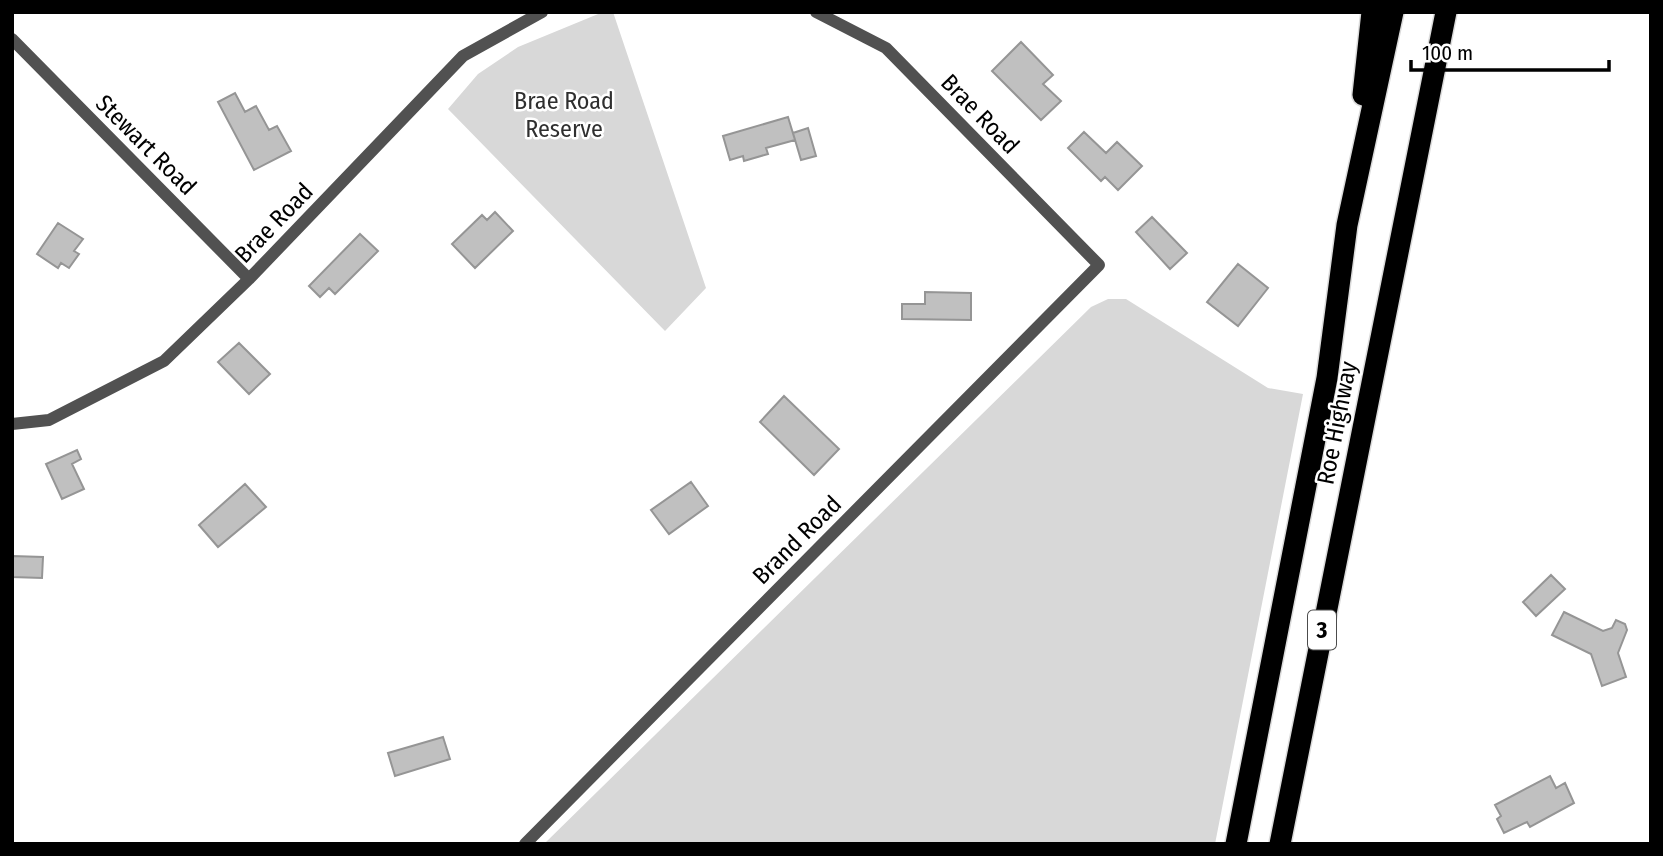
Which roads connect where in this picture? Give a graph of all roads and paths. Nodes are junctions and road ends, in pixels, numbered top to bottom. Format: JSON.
{"nodes":[{"id":1,"x":542,"y":12,"type":"edge"},
{"id":2,"x":816,"y":12,"type":"edge"},
{"id":3,"x":1372,"y":12,"type":"edge"},
{"id":4,"x":1393,"y":12,"type":"edge"},
{"id":5,"x":1448,"y":12,"type":"edge"},
{"id":6,"x":12,"y":39,"type":"edge"},
{"id":7,"x":1347,"y":225,"type":"junction"},
{"id":8,"x":1099,"y":265,"type":"joint"},
{"id":9,"x":249,"y":279,"type":"junction"},
{"id":10,"x":12,"y":425,"type":"edge"},
{"id":11,"x":525,"y":844,"type":"edge"},
{"id":12,"x":1236,"y":844,"type":"edge"},
{"id":13,"x":1280,"y":844,"type":"edge"}],
"edges":[{"from":1,"to":9,"type":"street","name":"Brae Road"},
{"from":2,"to":8,"type":"street","name":"Brae Road"},
{"from":3,"to":7,"type":"highway"},
{"from":4,"to":7,"type":"highway","name":"Roe Highway","number":"3"},
{"from":5,"to":13,"type":"highway","name":"Roe Highway","number":"3"},
{"from":6,"to":9,"type":"street","name":"Stewart Road"},
{"from":7,"to":12,"type":"highway","name":"Roe Highway","number":"3"},
{"from":8,"to":11,"type":"street","name":"Brand Road"},
{"from":9,"to":10,"type":"street","name":"Brae Road"}]}
